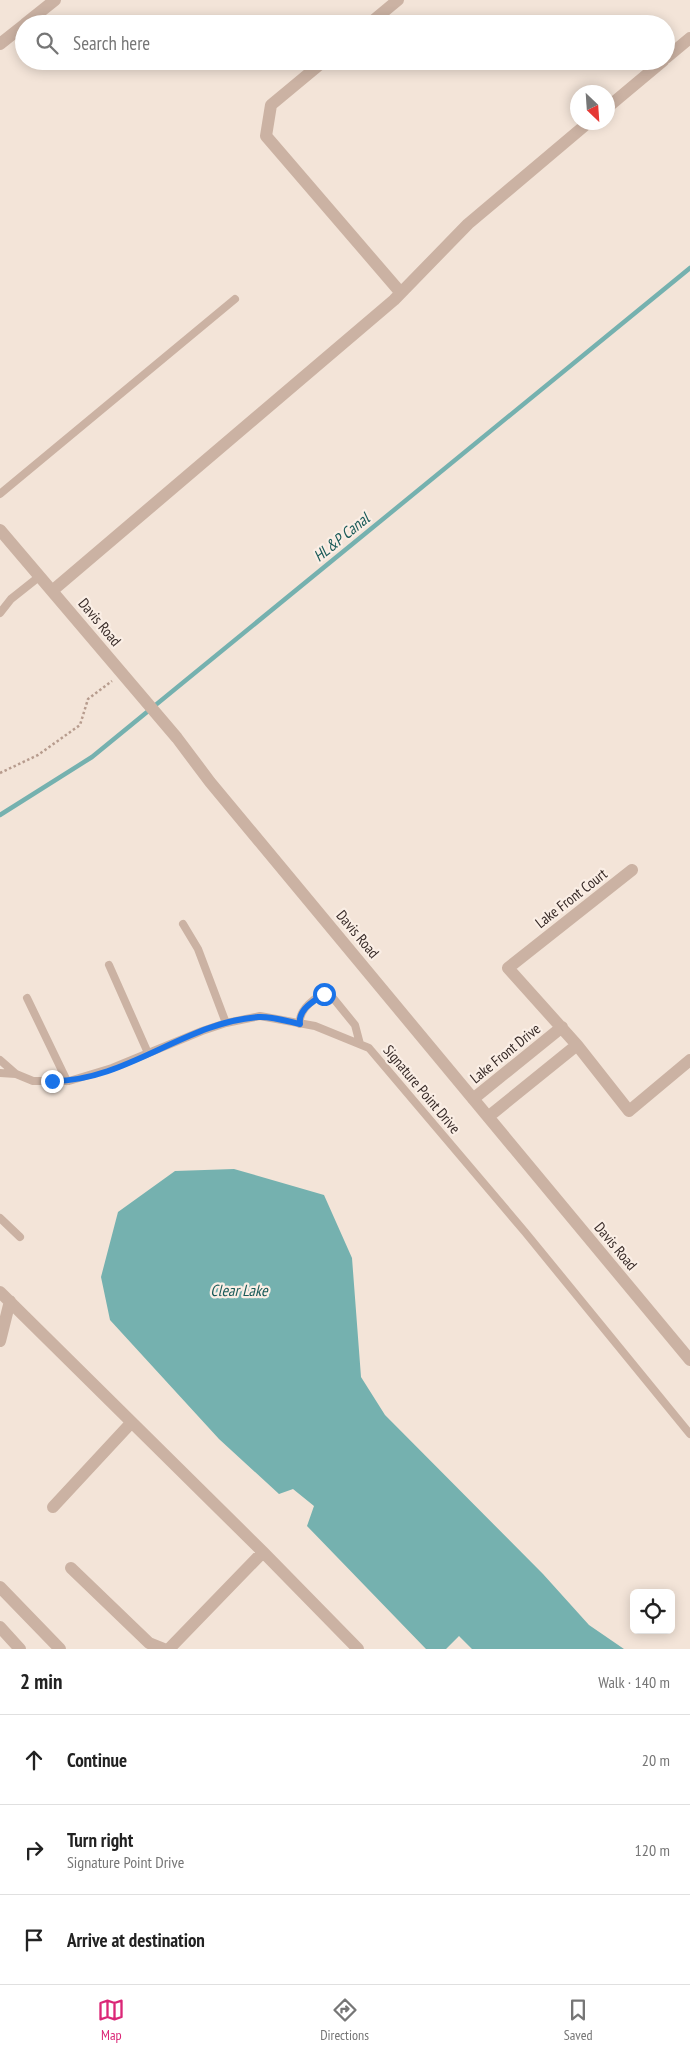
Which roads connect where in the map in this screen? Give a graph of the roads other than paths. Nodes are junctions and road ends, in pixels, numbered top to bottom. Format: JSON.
{"nodes":[{"id":1,"x":55,"y":0,"type":"edge"},
{"id":2,"x":398,"y":0,"type":"edge"},
{"id":3,"x":36,"y":15,"type":"edge"},
{"id":4,"x":380,"y":15,"type":"edge"},
{"id":5,"x":15,"y":32,"type":"edge"},
{"id":6,"x":690,"y":38,"type":"edge"},
{"id":7,"x":0,"y":44,"type":"edge"},
{"id":8,"x":675,"y":50,"type":"edge"},
{"id":9,"x":313,"y":70,"type":"edge"},
{"id":10,"x":651,"y":70,"type":"edge"},
{"id":11,"x":615,"y":101,"type":"edge"},
{"id":12,"x":580,"y":130,"type":"edge"},
{"id":13,"x":401,"y":293,"type":"junction"},
{"id":14,"x":236,"y":299,"type":"dead end"},
{"id":15,"x":0,"y":494,"type":"edge"},
{"id":16,"x":0,"y":530,"type":"edge"},
{"id":17,"x":40,"y":576,"type":"junction"},
{"id":18,"x":52,"y":591,"type":"junction"},
{"id":19,"x":0,"y":613,"type":"edge"},
{"id":20,"x":632,"y":870,"type":"dead end"},
{"id":21,"x":183,"y":924,"type":"dead end"},
{"id":22,"x":109,"y":965,"type":"dead end"},
{"id":23,"x":27,"y":998,"type":"dead end"},
{"id":24,"x":226,"y":1023,"type":"junction"},
{"id":25,"x":300,"y":1024,"type":"junction"},
{"id":26,"x":562,"y":1027,"type":"junction"},
{"id":27,"x":360,"y":1044,"type":"junction"},
{"id":28,"x":576,"y":1045,"type":"junction"},
{"id":29,"x":148,"y":1053,"type":"junction"},
{"id":30,"x":0,"y":1060,"type":"edge"},
{"id":31,"x":690,"y":1060,"type":"edge"},
{"id":32,"x":0,"y":1073,"type":"edge"},
{"id":33,"x":16,"y":1074,"type":"junction"},
{"id":34,"x":67,"y":1081,"type":"junction"},
{"id":35,"x":474,"y":1099,"type":"junction"},
{"id":36,"x":488,"y":1117,"type":"junction"},
{"id":37,"x":0,"y":1218,"type":"edge"},
{"id":38,"x":20,"y":1237,"type":"dead end"},
{"id":39,"x":0,"y":1292,"type":"edge"},
{"id":40,"x":10,"y":1301,"type":"junction"},
{"id":41,"x":0,"y":1341,"type":"edge"},
{"id":42,"x":690,"y":1360,"type":"edge"},
{"id":43,"x":132,"y":1423,"type":"junction"},
{"id":44,"x":690,"y":1434,"type":"edge"},
{"id":45,"x":53,"y":1507,"type":"dead end"},
{"id":46,"x":264,"y":1552,"type":"junction"},
{"id":47,"x":71,"y":1568,"type":"dead end"},
{"id":48,"x":0,"y":1587,"type":"edge"},
{"id":49,"x":0,"y":1627,"type":"edge"},
{"id":50,"x":20,"y":1649,"type":"edge"},
{"id":51,"x":60,"y":1649,"type":"edge"},
{"id":52,"x":164,"y":1649,"type":"edge"},
{"id":53,"x":169,"y":1649,"type":"edge"},
{"id":54,"x":358,"y":1649,"type":"edge"}],
"edges":[{"from":1,"to":3,"type":"street"},
{"from":2,"to":4,"type":"street"},
{"from":5,"to":7,"type":"street"},
{"from":6,"to":8,"type":"street"},
{"from":9,"to":13,"type":"street"},
{"from":10,"to":11,"type":"street"},
{"from":12,"to":13,"type":"street"},
{"from":13,"to":18,"type":"street"},
{"from":14,"to":15,"type":"lane"},
{"from":16,"to":17,"type":"street","name":"Davis Road"},
{"from":17,"to":18,"type":"street","name":"Davis Road"},
{"from":17,"to":19,"type":"lane"},
{"from":18,"to":35,"type":"street","name":"Davis Road"},
{"from":20,"to":26,"type":"street","name":"Lake Front Court"},
{"from":21,"to":24,"type":"lane"},
{"from":22,"to":29,"type":"lane"},
{"from":23,"to":34,"type":"lane"},
{"from":24,"to":25,"type":"lane","name":"Signature Point Drive"},
{"from":24,"to":29,"type":"lane","name":"Signature Point Drive"},
{"from":25,"to":27,"type":"lane","name":"Signature Point Drive"},
{"from":25,"to":27,"type":"lane"},
{"from":26,"to":28,"type":"street","name":"Lake Front Drive"},
{"from":26,"to":35,"type":"street","name":"Lake Front Drive"},
{"from":27,"to":44,"type":"lane","name":"Signature Point Drive"},
{"from":28,"to":31,"type":"street","name":"Lake Front Drive"},
{"from":28,"to":36,"type":"street"},
{"from":29,"to":34,"type":"lane","name":"Signature Point Drive"},
{"from":30,"to":33,"type":"lane","name":"Signature Point Drive"},
{"from":32,"to":33,"type":"lane","name":"Signature Point Drive"},
{"from":33,"to":34,"type":"lane","name":"Signature Point Drive"},
{"from":35,"to":36,"type":"street","name":"Davis Road"},
{"from":36,"to":42,"type":"street","name":"Davis Road"},
{"from":37,"to":38,"type":"lane"},
{"from":39,"to":40,"type":"street"},
{"from":40,"to":41,"type":"street"},
{"from":40,"to":43,"type":"street"},
{"from":43,"to":45,"type":"street"},
{"from":43,"to":46,"type":"street"},
{"from":46,"to":53,"type":"street"},
{"from":46,"to":54,"type":"street"},
{"from":47,"to":52,"type":"street"},
{"from":48,"to":51,"type":"street"},
{"from":49,"to":50,"type":"street"}]}
